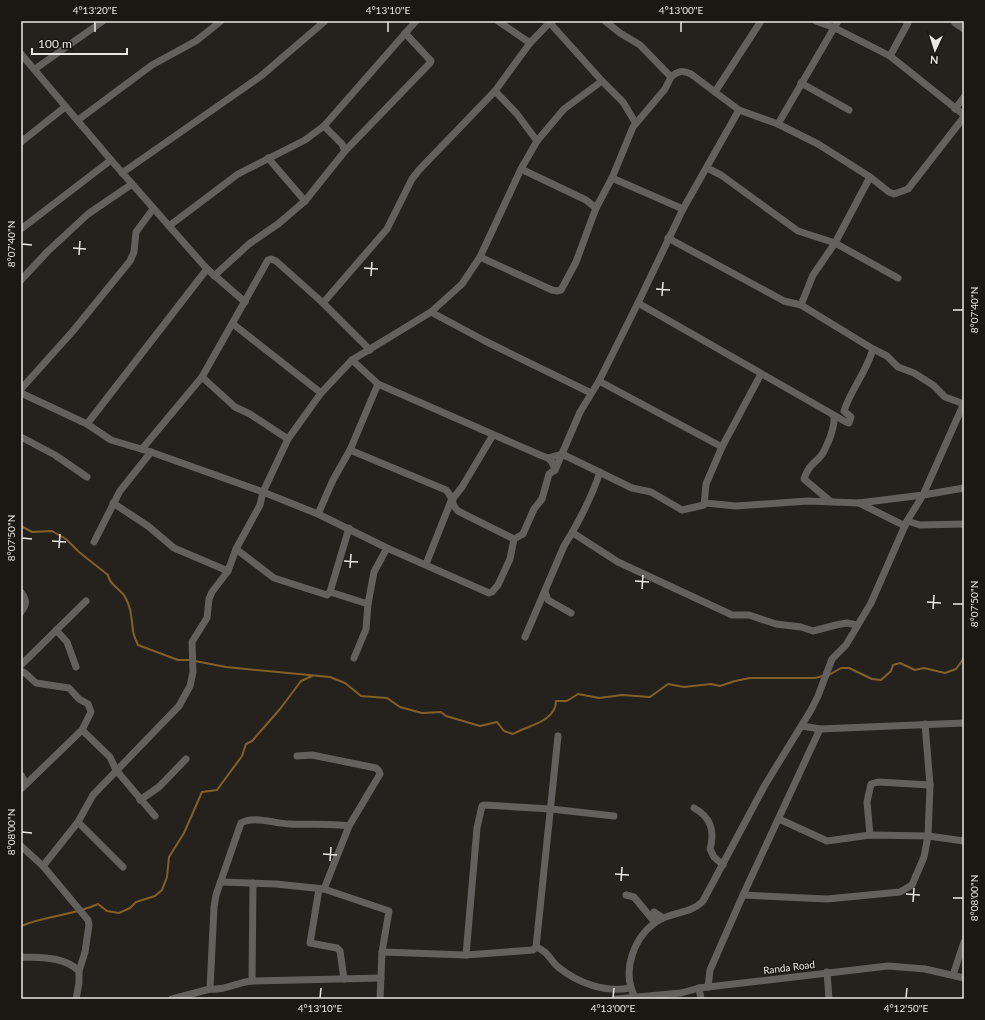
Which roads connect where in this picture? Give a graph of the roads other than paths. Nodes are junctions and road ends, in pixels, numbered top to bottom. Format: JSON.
{"nodes":[{"id":1,"x":103,"y":21,"type":"edge"},
{"id":2,"x":221,"y":21,"type":"edge"},
{"id":3,"x":325,"y":21,"type":"edge"},
{"id":4,"x":416,"y":21,"type":"edge"},
{"id":5,"x":498,"y":21,"type":"edge"},
{"id":6,"x":605,"y":21,"type":"edge"},
{"id":7,"x":761,"y":21,"type":"edge"},
{"id":8,"x":816,"y":21,"type":"edge"},
{"id":9,"x":838,"y":21,"type":"edge"},
{"id":10,"x":909,"y":21,"type":"edge"},
{"id":11,"x":550,"y":22,"type":"edge"},
{"id":12,"x":956,"y":23,"type":"dead end"},
{"id":13,"x":835,"y":28,"type":"junction"},
{"id":14,"x":964,"y":29,"type":"edge"},
{"id":15,"x":405,"y":33,"type":"junction"},
{"id":16,"x":530,"y":43,"type":"junction"},
{"id":17,"x":890,"y":56,"type":"junction"},
{"id":18,"x":22,"y":58,"type":"edge"},
{"id":19,"x":35,"y":69,"type":"junction"},
{"id":20,"x":671,"y":77,"type":"junction"},
{"id":21,"x":602,"y":81,"type":"junction"},
{"id":22,"x":801,"y":83,"type":"junction"},
{"id":23,"x":495,"y":91,"type":"junction"},
{"id":24,"x":715,"y":92,"type":"junction"},
{"id":25,"x":964,"y":97,"type":"edge"},
{"id":26,"x":65,"y":107,"type":"junction"},
{"id":27,"x":955,"y":109,"type":"junction"},
{"id":28,"x":739,"y":110,"type":"junction"},
{"id":29,"x":849,"y":110,"type":"dead end"},
{"id":30,"x":964,"y":116,"type":"edge"},
{"id":31,"x":78,"y":120,"type":"junction"},
{"id":32,"x":635,"y":122,"type":"junction"},
{"id":33,"x":778,"y":124,"type":"junction"},
{"id":34,"x":324,"y":126,"type":"junction"},
{"id":35,"x":537,"y":141,"type":"junction"},
{"id":36,"x":21,"y":142,"type":"edge"},
{"id":37,"x":344,"y":147,"type":"junction"},
{"id":38,"x":268,"y":158,"type":"junction"},
{"id":39,"x":111,"y":160,"type":"junction"},
{"id":40,"x":707,"y":168,"type":"junction"},
{"id":41,"x":521,"y":169,"type":"junction"},
{"id":42,"x":122,"y":173,"type":"junction"},
{"id":43,"x":870,"y":177,"type":"junction"},
{"id":44,"x":612,"y":178,"type":"junction"},
{"id":45,"x":132,"y":184,"type":"junction"},
{"id":46,"x":305,"y":201,"type":"junction"},
{"id":47,"x":596,"y":208,"type":"junction"},
{"id":48,"x":153,"y":209,"type":"junction"},
{"id":49,"x":683,"y":209,"type":"junction"},
{"id":50,"x":169,"y":226,"type":"junction"},
{"id":51,"x":21,"y":229,"type":"edge"},
{"id":52,"x":668,"y":238,"type":"junction"},
{"id":53,"x":835,"y":243,"type":"junction"},
{"id":54,"x":480,"y":257,"type":"junction"},
{"id":55,"x":207,"y":269,"type":"junction"},
{"id":56,"x":214,"y":276,"type":"junction"},
{"id":57,"x":898,"y":278,"type":"dead end"},
{"id":58,"x":21,"y":280,"type":"edge"},
{"id":59,"x":245,"y":302,"type":"junction"},
{"id":60,"x":323,"y":303,"type":"junction"},
{"id":61,"x":638,"y":303,"type":"junction"},
{"id":62,"x":801,"y":305,"type":"junction"},
{"id":63,"x":431,"y":312,"type":"junction"},
{"id":64,"x":232,"y":324,"type":"junction"},
{"id":65,"x":873,"y":349,"type":"junction"},
{"id":66,"x":370,"y":350,"type":"junction"},
{"id":67,"x":352,"y":360,"type":"junction"},
{"id":68,"x":761,"y":374,"type":"junction"},
{"id":69,"x":202,"y":378,"type":"junction"},
{"id":70,"x":599,"y":381,"type":"junction"},
{"id":71,"x":378,"y":384,"type":"junction"},
{"id":72,"x":21,"y":389,"type":"edge"},
{"id":73,"x":21,"y":393,"type":"edge"},
{"id":74,"x":321,"y":393,"type":"junction"},
{"id":75,"x":591,"y":393,"type":"junction"},
{"id":76,"x":964,"y":403,"type":"edge"},
{"id":77,"x":834,"y":416,"type":"junction"},
{"id":78,"x":87,"y":424,"type":"junction"},
{"id":79,"x":493,"y":435,"type":"junction"},
{"id":80,"x":21,"y":437,"type":"edge"},
{"id":81,"x":288,"y":439,"type":"junction"},
{"id":82,"x":722,"y":447,"type":"junction"},
{"id":83,"x":142,"y":449,"type":"junction"},
{"id":84,"x":350,"y":450,"type":"junction"},
{"id":85,"x":151,"y":452,"type":"junction"},
{"id":86,"x":562,"y":454,"type":"junction"},
{"id":87,"x":548,"y":458,"type":"junction"},
{"id":88,"x":555,"y":470,"type":"junction"},
{"id":89,"x":600,"y":472,"type":"junction"},
{"id":90,"x":87,"y":477,"type":"dead end"},
{"id":91,"x":964,"y":488,"type":"edge"},
{"id":92,"x":263,"y":492,"type":"junction"},
{"id":93,"x":923,"y":495,"type":"junction"},
{"id":94,"x":451,"y":501,"type":"junction"},
{"id":95,"x":830,"y":501,"type":"junction"},
{"id":96,"x":705,"y":502,"type":"junction"},
{"id":97,"x":113,"y":503,"type":"junction"},
{"id":98,"x":859,"y":503,"type":"junction"},
{"id":99,"x":318,"y":514,"type":"junction"},
{"id":100,"x":906,"y":523,"type":"junction"},
{"id":101,"x":964,"y":524,"type":"edge"},
{"id":102,"x":349,"y":528,"type":"junction"},
{"id":103,"x":573,"y":533,"type":"junction"},
{"id":104,"x":514,"y":540,"type":"junction"},
{"id":105,"x":94,"y":542,"type":"dead end"},
{"id":106,"x":387,"y":548,"type":"junction"},
{"id":107,"x":236,"y":549,"type":"junction"},
{"id":108,"x":426,"y":564,"type":"junction"},
{"id":109,"x":228,"y":571,"type":"junction"},
{"id":110,"x":21,"y":592,"type":"edge"},
{"id":111,"x":330,"y":592,"type":"junction"},
{"id":112,"x":545,"y":592,"type":"junction"},
{"id":113,"x":86,"y":601,"type":"dead end"},
{"id":114,"x":368,"y":604,"type":"junction"},
{"id":115,"x":21,"y":612,"type":"edge"},
{"id":116,"x":572,"y":613,"type":"dead end"},
{"id":117,"x":857,"y":625,"type":"junction"},
{"id":118,"x":56,"y":630,"type":"junction"},
{"id":119,"x":525,"y":637,"type":"dead end"},
{"id":120,"x":354,"y":658,"type":"dead end"},
{"id":121,"x":21,"y":665,"type":"edge"},
{"id":122,"x":76,"y":666,"type":"dead end"},
{"id":123,"x":21,"y":672,"type":"edge"},
{"id":124,"x":964,"y":723,"type":"edge"},
{"id":125,"x":925,"y":724,"type":"junction"},
{"id":126,"x":802,"y":726,"type":"junction"},
{"id":127,"x":820,"y":729,"type":"junction"},
{"id":128,"x":82,"y":730,"type":"junction"},
{"id":129,"x":558,"y":736,"type":"dead end"},
{"id":130,"x":297,"y":756,"type":"dead end"},
{"id":131,"x":186,"y":760,"type":"dead end"},
{"id":132,"x":116,"y":770,"type":"junction"},
{"id":133,"x":21,"y":775,"type":"edge"},
{"id":134,"x":930,"y":785,"type":"junction"},
{"id":135,"x":24,"y":786,"type":"edge"},
{"id":136,"x":140,"y":800,"type":"junction"},
{"id":137,"x":694,"y":808,"type":"dead end"},
{"id":138,"x":551,"y":809,"type":"junction"},
{"id":139,"x":155,"y":816,"type":"dead end"},
{"id":140,"x":614,"y":816,"type":"dead end"},
{"id":141,"x":779,"y":819,"type":"junction"},
{"id":142,"x":78,"y":822,"type":"junction"},
{"id":143,"x":349,"y":826,"type":"junction"},
{"id":144,"x":870,"y":835,"type":"junction"},
{"id":145,"x":928,"y":836,"type":"junction"},
{"id":146,"x":964,"y":841,"type":"edge"},
{"id":147,"x":21,"y":846,"type":"edge"},
{"id":148,"x":723,"y":864,"type":"junction"},
{"id":149,"x":43,"y":866,"type":"junction"},
{"id":150,"x":123,"y":867,"type":"dead end"},
{"id":151,"x":222,"y":882,"type":"junction"},
{"id":152,"x":253,"y":883,"type":"junction"},
{"id":153,"x":321,"y":889,"type":"junction"},
{"id":154,"x":626,"y":895,"type":"dead end"},
{"id":155,"x":743,"y":895,"type":"junction"},
{"id":156,"x":663,"y":918,"type":"junction"},
{"id":157,"x":964,"y":942,"type":"edge"},
{"id":158,"x":536,"y":947,"type":"junction"},
{"id":159,"x":382,"y":952,"type":"junction"},
{"id":160,"x":466,"y":955,"type":"junction"},
{"id":161,"x":21,"y":957,"type":"edge"},
{"id":162,"x":79,"y":970,"type":"junction"},
{"id":163,"x":827,"y":972,"type":"junction"},
{"id":164,"x":953,"y":975,"type":"junction"},
{"id":165,"x":381,"y":978,"type":"junction"},
{"id":166,"x":964,"y":978,"type":"edge"},
{"id":167,"x":344,"y":979,"type":"junction"},
{"id":168,"x":252,"y":981,"type":"junction"},
{"id":169,"x":708,"y":987,"type":"junction"},
{"id":170,"x":630,"y":988,"type":"junction"},
{"id":171,"x":699,"y":988,"type":"junction"},
{"id":172,"x":210,"y":990,"type":"junction"},
{"id":173,"x":679,"y":996,"type":"edge"},
{"id":174,"x":635,"y":998,"type":"edge"},
{"id":175,"x":700,"y":998,"type":"edge"},
{"id":176,"x":76,"y":999,"type":"edge"},
{"id":177,"x":172,"y":999,"type":"edge"},
{"id":178,"x":380,"y":999,"type":"edge"},
{"id":179,"x":616,"y":999,"type":"edge"},
{"id":180,"x":829,"y":999,"type":"edge"}],
"edges":[{"from":1,"to":19,"type":"street"},
{"from":2,"to":31,"type":"street"},
{"from":3,"to":42,"type":"street"},
{"from":4,"to":15,"type":"street"},
{"from":5,"to":16,"type":"street"},
{"from":6,"to":20,"type":"street"},
{"from":7,"to":24,"type":"street"},
{"from":8,"to":13,"type":"street"},
{"from":9,"to":13,"type":"street"},
{"from":10,"to":17,"type":"street"},
{"from":11,"to":16,"type":"street"},
{"from":11,"to":21,"type":"street"},
{"from":12,"to":14,"type":"street"},
{"from":13,"to":17,"type":"street"},
{"from":13,"to":22,"type":"street"},
{"from":15,"to":34,"type":"street"},
{"from":15,"to":37,"type":"street"},
{"from":16,"to":23,"type":"street"},
{"from":17,"to":27,"type":"street"},
{"from":18,"to":19,"type":"street"},
{"from":19,"to":26,"type":"street"},
{"from":20,"to":24,"type":"street"},
{"from":20,"to":32,"type":"street"},
{"from":21,"to":32,"type":"street"},
{"from":21,"to":35,"type":"street"},
{"from":22,"to":29,"type":"street"},
{"from":22,"to":33,"type":"street"},
{"from":23,"to":35,"type":"street"},
{"from":23,"to":60,"type":"street"},
{"from":24,"to":28,"type":"street"},
{"from":25,"to":27,"type":"street"},
{"from":26,"to":31,"type":"street"},
{"from":26,"to":36,"type":"street"},
{"from":27,"to":30,"type":"street"},
{"from":28,"to":33,"type":"street"},
{"from":28,"to":40,"type":"street"},
{"from":30,"to":43,"type":"street"},
{"from":31,"to":39,"type":"street"},
{"from":32,"to":44,"type":"street"},
{"from":33,"to":43,"type":"street"},
{"from":34,"to":37,"type":"street"},
{"from":34,"to":38,"type":"street"},
{"from":35,"to":41,"type":"street"},
{"from":37,"to":46,"type":"street"},
{"from":38,"to":46,"type":"street"},
{"from":38,"to":50,"type":"street"},
{"from":39,"to":42,"type":"street"},
{"from":39,"to":51,"type":"street"},
{"from":40,"to":49,"type":"street"},
{"from":40,"to":53,"type":"street"},
{"from":41,"to":47,"type":"street"},
{"from":41,"to":54,"type":"street"},
{"from":42,"to":45,"type":"street"},
{"from":43,"to":53,"type":"street"},
{"from":44,"to":47,"type":"street"},
{"from":44,"to":49,"type":"street"},
{"from":45,"to":48,"type":"street"},
{"from":45,"to":58,"type":"street"},
{"from":46,"to":56,"type":"street"},
{"from":47,"to":54,"type":"street"},
{"from":48,"to":50,"type":"street"},
{"from":48,"to":72,"type":"street"},
{"from":49,"to":52,"type":"street"},
{"from":50,"to":55,"type":"street"},
{"from":52,"to":61,"type":"street"},
{"from":52,"to":62,"type":"street"},
{"from":53,"to":57,"type":"street"},
{"from":53,"to":62,"type":"street"},
{"from":54,"to":63,"type":"street"},
{"from":55,"to":56,"type":"street"},
{"from":55,"to":78,"type":"street"},
{"from":56,"to":59,"type":"street"},
{"from":59,"to":60,"type":"street"},
{"from":59,"to":64,"type":"street"},
{"from":60,"to":66,"type":"street"},
{"from":61,"to":68,"type":"street"},
{"from":61,"to":70,"type":"street"},
{"from":62,"to":65,"type":"street"},
{"from":63,"to":66,"type":"street"},
{"from":63,"to":75,"type":"street"},
{"from":64,"to":69,"type":"street"},
{"from":64,"to":74,"type":"street"},
{"from":65,"to":76,"type":"street"},
{"from":65,"to":77,"type":"street"},
{"from":66,"to":67,"type":"street"},
{"from":67,"to":71,"type":"street"},
{"from":67,"to":74,"type":"street"},
{"from":68,"to":77,"type":"street"},
{"from":68,"to":82,"type":"street"},
{"from":69,"to":81,"type":"street"},
{"from":69,"to":83,"type":"street"},
{"from":70,"to":75,"type":"street"},
{"from":70,"to":82,"type":"street"},
{"from":71,"to":79,"type":"street"},
{"from":71,"to":84,"type":"street"},
{"from":73,"to":78,"type":"street"},
{"from":74,"to":81,"type":"street"},
{"from":75,"to":86,"type":"street"},
{"from":76,"to":93,"type":"street"},
{"from":77,"to":95,"type":"street"},
{"from":78,"to":83,"type":"street"},
{"from":79,"to":87,"type":"street"},
{"from":79,"to":94,"type":"street"},
{"from":80,"to":90,"type":"street"},
{"from":81,"to":92,"type":"street"},
{"from":82,"to":96,"type":"street"},
{"from":83,"to":85,"type":"street"},
{"from":84,"to":94,"type":"street"},
{"from":84,"to":99,"type":"street"},
{"from":85,"to":92,"type":"street"},
{"from":85,"to":97,"type":"street"},
{"from":86,"to":87,"type":"street"},
{"from":86,"to":88,"type":"street"},
{"from":86,"to":89,"type":"street"},
{"from":87,"to":88,"type":"street"},
{"from":88,"to":104,"type":"street"},
{"from":89,"to":96,"type":"street"},
{"from":89,"to":103,"type":"street"},
{"from":91,"to":93,"type":"street"},
{"from":92,"to":99,"type":"street"},
{"from":92,"to":107,"type":"street"},
{"from":93,"to":98,"type":"street"},
{"from":93,"to":100,"type":"street"},
{"from":94,"to":104,"type":"street"},
{"from":94,"to":108,"type":"street"},
{"from":95,"to":96,"type":"street"},
{"from":95,"to":98,"type":"street"},
{"from":97,"to":105,"type":"street"},
{"from":97,"to":109,"type":"street"},
{"from":98,"to":100,"type":"street"},
{"from":99,"to":102,"type":"street"},
{"from":100,"to":101,"type":"street"},
{"from":100,"to":117,"type":"street"},
{"from":102,"to":106,"type":"street"},
{"from":102,"to":111,"type":"street"},
{"from":103,"to":112,"type":"street"},
{"from":103,"to":117,"type":"street"},
{"from":104,"to":108,"type":"street"},
{"from":106,"to":108,"type":"street"},
{"from":106,"to":114,"type":"street"},
{"from":107,"to":109,"type":"street"},
{"from":107,"to":111,"type":"street"},
{"from":109,"to":132,"type":"street"},
{"from":110,"to":115,"type":"street"},
{"from":111,"to":114,"type":"street"},
{"from":112,"to":116,"type":"street"},
{"from":112,"to":119,"type":"street"},
{"from":113,"to":118,"type":"street"},
{"from":114,"to":120,"type":"street"},
{"from":117,"to":126,"type":"street"},
{"from":118,"to":121,"type":"street"},
{"from":118,"to":122,"type":"street"},
{"from":123,"to":128,"type":"street"},
{"from":124,"to":125,"type":"street"},
{"from":125,"to":127,"type":"street"},
{"from":125,"to":134,"type":"street"},
{"from":126,"to":127,"type":"street"},
{"from":126,"to":148,"type":"street"},
{"from":127,"to":141,"type":"street"},
{"from":128,"to":132,"type":"street"},
{"from":128,"to":135,"type":"street"},
{"from":129,"to":138,"type":"street"},
{"from":130,"to":143,"type":"street"},
{"from":131,"to":136,"type":"street"},
{"from":132,"to":136,"type":"street"},
{"from":132,"to":142,"type":"street"},
{"from":133,"to":135,"type":"street"},
{"from":134,"to":144,"type":"street"},
{"from":134,"to":145,"type":"street"},
{"from":136,"to":139,"type":"street"},
{"from":137,"to":148,"type":"street"},
{"from":138,"to":140,"type":"street"},
{"from":138,"to":158,"type":"street"},
{"from":138,"to":160,"type":"street"},
{"from":141,"to":144,"type":"street"},
{"from":141,"to":155,"type":"street"},
{"from":142,"to":149,"type":"street"},
{"from":142,"to":150,"type":"street"},
{"from":143,"to":151,"type":"street"},
{"from":143,"to":153,"type":"street"},
{"from":144,"to":145,"type":"street"},
{"from":145,"to":146,"type":"street"},
{"from":145,"to":155,"type":"street"},
{"from":147,"to":149,"type":"street"},
{"from":148,"to":156,"type":"street"},
{"from":149,"to":162,"type":"street"},
{"from":151,"to":152,"type":"street"},
{"from":151,"to":172,"type":"street"},
{"from":152,"to":153,"type":"street"},
{"from":152,"to":168,"type":"street"},
{"from":153,"to":159,"type":"street"},
{"from":153,"to":167,"type":"street"},
{"from":154,"to":156,"type":"street"},
{"from":155,"to":169,"type":"street"},
{"from":156,"to":170,"type":"street"},
{"from":157,"to":164,"type":"street"},
{"from":158,"to":160,"type":"street"},
{"from":158,"to":170,"type":"street"},
{"from":159,"to":160,"type":"street"},
{"from":159,"to":165,"type":"street"},
{"from":161,"to":162,"type":"street"},
{"from":162,"to":176,"type":"street"},
{"from":163,"to":164,"type":"street","name":"Randa Road"},
{"from":163,"to":169,"type":"street","name":"Randa Road"},
{"from":163,"to":180,"type":"street"},
{"from":164,"to":166,"type":"street","name":"Randa Road"},
{"from":165,"to":167,"type":"street"},
{"from":165,"to":178,"type":"street"},
{"from":167,"to":168,"type":"street"},
{"from":168,"to":172,"type":"street"},
{"from":169,"to":171,"type":"street","name":"Randa Road"},
{"from":170,"to":174,"type":"street"},
{"from":171,"to":173,"type":"street","name":"Randa Road"},
{"from":171,"to":175,"type":"street"},
{"from":172,"to":177,"type":"street"},
{"from":173,"to":174,"type":"street","name":"Randa Road"},
{"from":174,"to":179,"type":"street","name":"Randa Road"}]}
